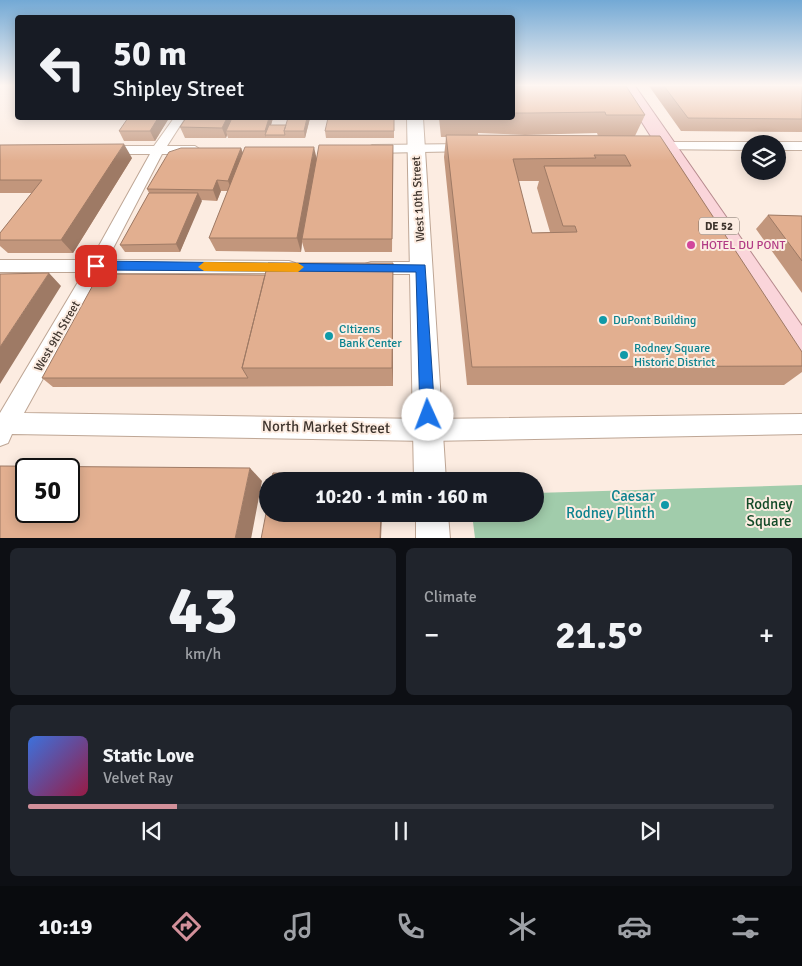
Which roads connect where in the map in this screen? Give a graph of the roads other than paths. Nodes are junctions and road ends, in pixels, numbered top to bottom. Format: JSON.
{"nodes":[{"id":1,"x":644,"y":111,"type":"edge"},
{"id":2,"x":178,"y":120,"type":"edge"},
{"id":3,"x":415,"y":120,"type":"edge"},
{"id":4,"x":644,"y":146,"type":"edge"},
{"id":5,"x":667,"y":146,"type":"junction"},
{"id":6,"x":741,"y":146,"type":"edge"},
{"id":7,"x":786,"y":146,"type":"edge"},
{"id":8,"x":802,"y":146,"type":"edge"},
{"id":9,"x":477,"y":148,"type":"edge"},
{"id":10,"x":356,"y":149,"type":"edge"},
{"id":11,"x":416,"y":149,"type":"junction"},
{"id":12,"x":91,"y":150,"type":"edge"},
{"id":13,"x":158,"y":150,"type":"junction"},
{"id":14,"x":208,"y":150,"type":"edge"},
{"id":15,"x":0,"y":266,"type":"edge"},
{"id":16,"x":96,"y":266,"type":"junction"},
{"id":17,"x":305,"y":267,"type":"edge"},
{"id":18,"x":353,"y":268,"type":"edge"},
{"id":19,"x":421,"y":268,"type":"junction"},
{"id":20,"x":802,"y":350,"type":"edge"},
{"id":21,"x":802,"y":424,"type":"edge"},
{"id":22,"x":2,"y":427,"type":"edge"},
{"id":23,"x":428,"y":430,"type":"junction"},
{"id":24,"x":430,"y":472,"type":"edge"},
{"id":25,"x":432,"y":522,"type":"edge"},
{"id":26,"x":433,"y":538,"type":"edge"}],
"edges":[{"from":1,"to":5,"type":"main road","number":"DE 52"},
{"from":2,"to":13,"type":"street","name":"West 9th Street"},
{"from":3,"to":11,"type":"main road","name":"West 10th Street"},
{"from":4,"to":5,"type":"street"},
{"from":5,"to":6,"type":"street"},
{"from":5,"to":20,"type":"main road","number":"DE 52"},
{"from":7,"to":8,"type":"street"},
{"from":9,"to":11,"type":"street"},
{"from":10,"to":11,"type":"street"},
{"from":11,"to":19,"type":"main road","name":"West 10th Street"},
{"from":12,"to":13,"type":"street"},
{"from":13,"to":14,"type":"street"},
{"from":13,"to":16,"type":"street","name":"West 9th Street"},
{"from":15,"to":16,"type":"street"},
{"from":16,"to":17,"type":"street"},
{"from":16,"to":22,"type":"street","name":"West 9th Street"},
{"from":18,"to":19,"type":"street"},
{"from":19,"to":23,"type":"main road","name":"West 10th Street"},
{"from":21,"to":23,"type":"street","name":"North Market Street"},
{"from":22,"to":23,"type":"street","name":"North Market Street"},
{"from":23,"to":24,"type":"main road","name":"West 10th Street"},
{"from":25,"to":26,"type":"main road"}]}
